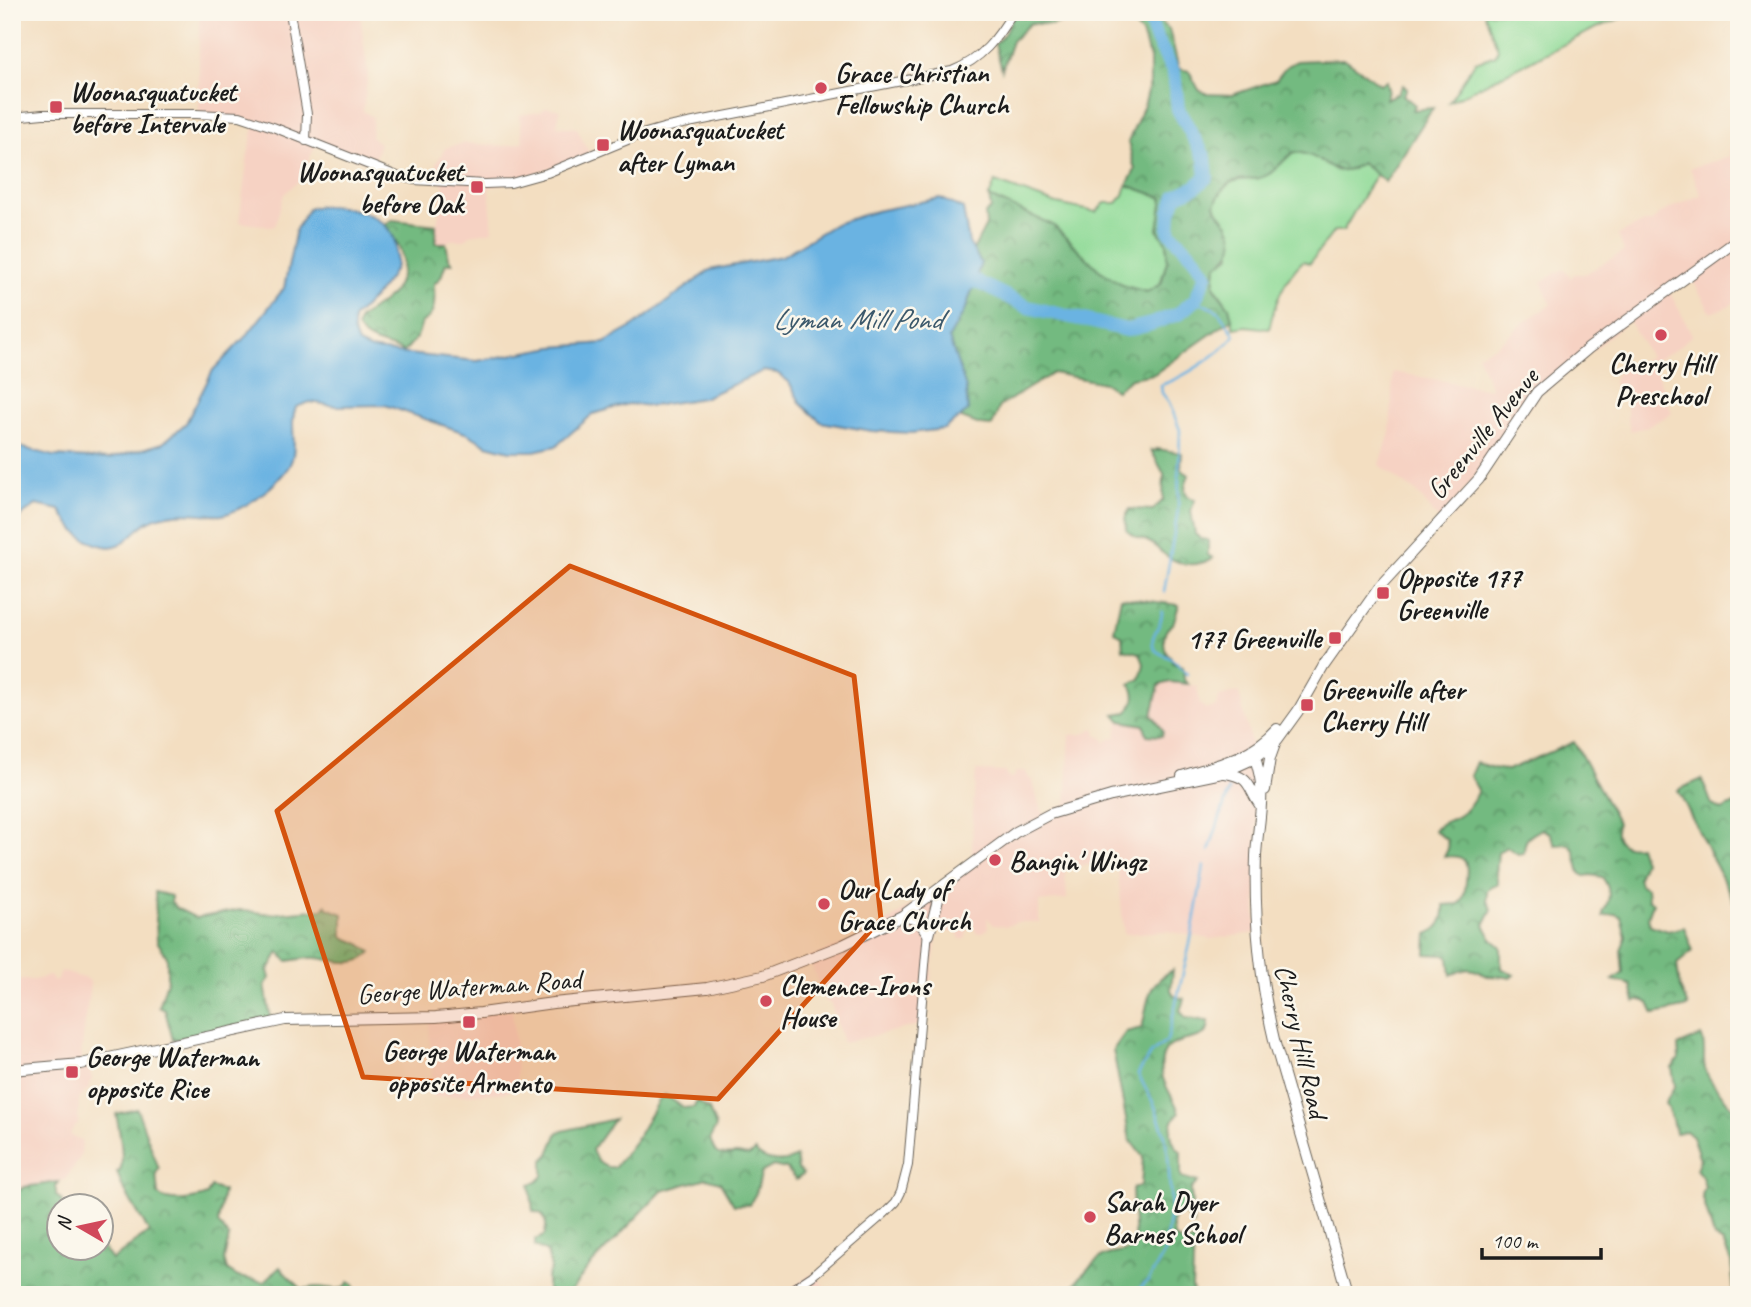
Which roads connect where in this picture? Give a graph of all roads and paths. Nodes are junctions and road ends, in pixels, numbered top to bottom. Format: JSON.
{"nodes":[{"id":1,"x":290,"y":12,"type":"edge"},
{"id":2,"x":1013,"y":12,"type":"edge"},
{"id":3,"x":12,"y":117,"type":"edge"},
{"id":4,"x":306,"y":141,"type":"junction"},
{"id":5,"x":1739,"y":239,"type":"edge"},
{"id":6,"x":1326,"y":662,"type":"junction"},
{"id":7,"x":1276,"y":740,"type":"junction"},
{"id":8,"x":1254,"y":755,"type":"junction"},
{"id":9,"x":1222,"y":773,"type":"junction"},
{"id":10,"x":1159,"y":785,"type":"junction"},
{"id":11,"x":1260,"y":806,"type":"junction"},
{"id":12,"x":1258,"y":835,"type":"junction"},
{"id":13,"x":941,"y":888,"type":"junction"},
{"id":14,"x":917,"y":905,"type":"junction"},
{"id":15,"x":902,"y":916,"type":"junction"},
{"id":16,"x":928,"y":929,"type":"junction"},
{"id":17,"x":12,"y":1070,"type":"edge"},
{"id":18,"x":783,"y":1295,"type":"edge"},
{"id":19,"x":1348,"y":1295,"type":"edge"}],
"edges":[{"from":1,"to":4,"type":"street"},
{"from":2,"to":4,"type":"street"},
{"from":3,"to":4,"type":"street"},
{"from":5,"to":6,"type":"main road","name":"Greenville Avenue"},
{"from":6,"to":7,"type":"main road","name":"Greenville Avenue"},
{"from":6,"to":8,"type":"main road","name":"Greenville Avenue"},
{"from":7,"to":8,"type":"main road","name":"Greenville Avenue"},
{"from":7,"to":12,"type":"main road"},
{"from":8,"to":9,"type":"main road","name":"Greenville Avenue"},
{"from":8,"to":10,"type":"main road","name":"Greenville Avenue"},
{"from":8,"to":11,"type":"main road","name":"Cherry Hill Road"},
{"from":9,"to":10,"type":"main road","name":"Greenville Avenue"},
{"from":9,"to":11,"type":"main road"},
{"from":10,"to":13,"type":"main road","name":"Greenville Avenue"},
{"from":11,"to":12,"type":"main road","name":"Cherry Hill Road"},
{"from":12,"to":19,"type":"main road","name":"Cherry Hill Road"},
{"from":13,"to":14,"type":"main road","name":"Greenville Avenue"},
{"from":13,"to":16,"type":"main road"},
{"from":14,"to":15,"type":"main road","name":"George Waterman Road"},
{"from":14,"to":16,"type":"main road"},
{"from":15,"to":16,"type":"main road"},
{"from":15,"to":17,"type":"main road","name":"George Waterman Road"},
{"from":16,"to":18,"type":"street"}]}
